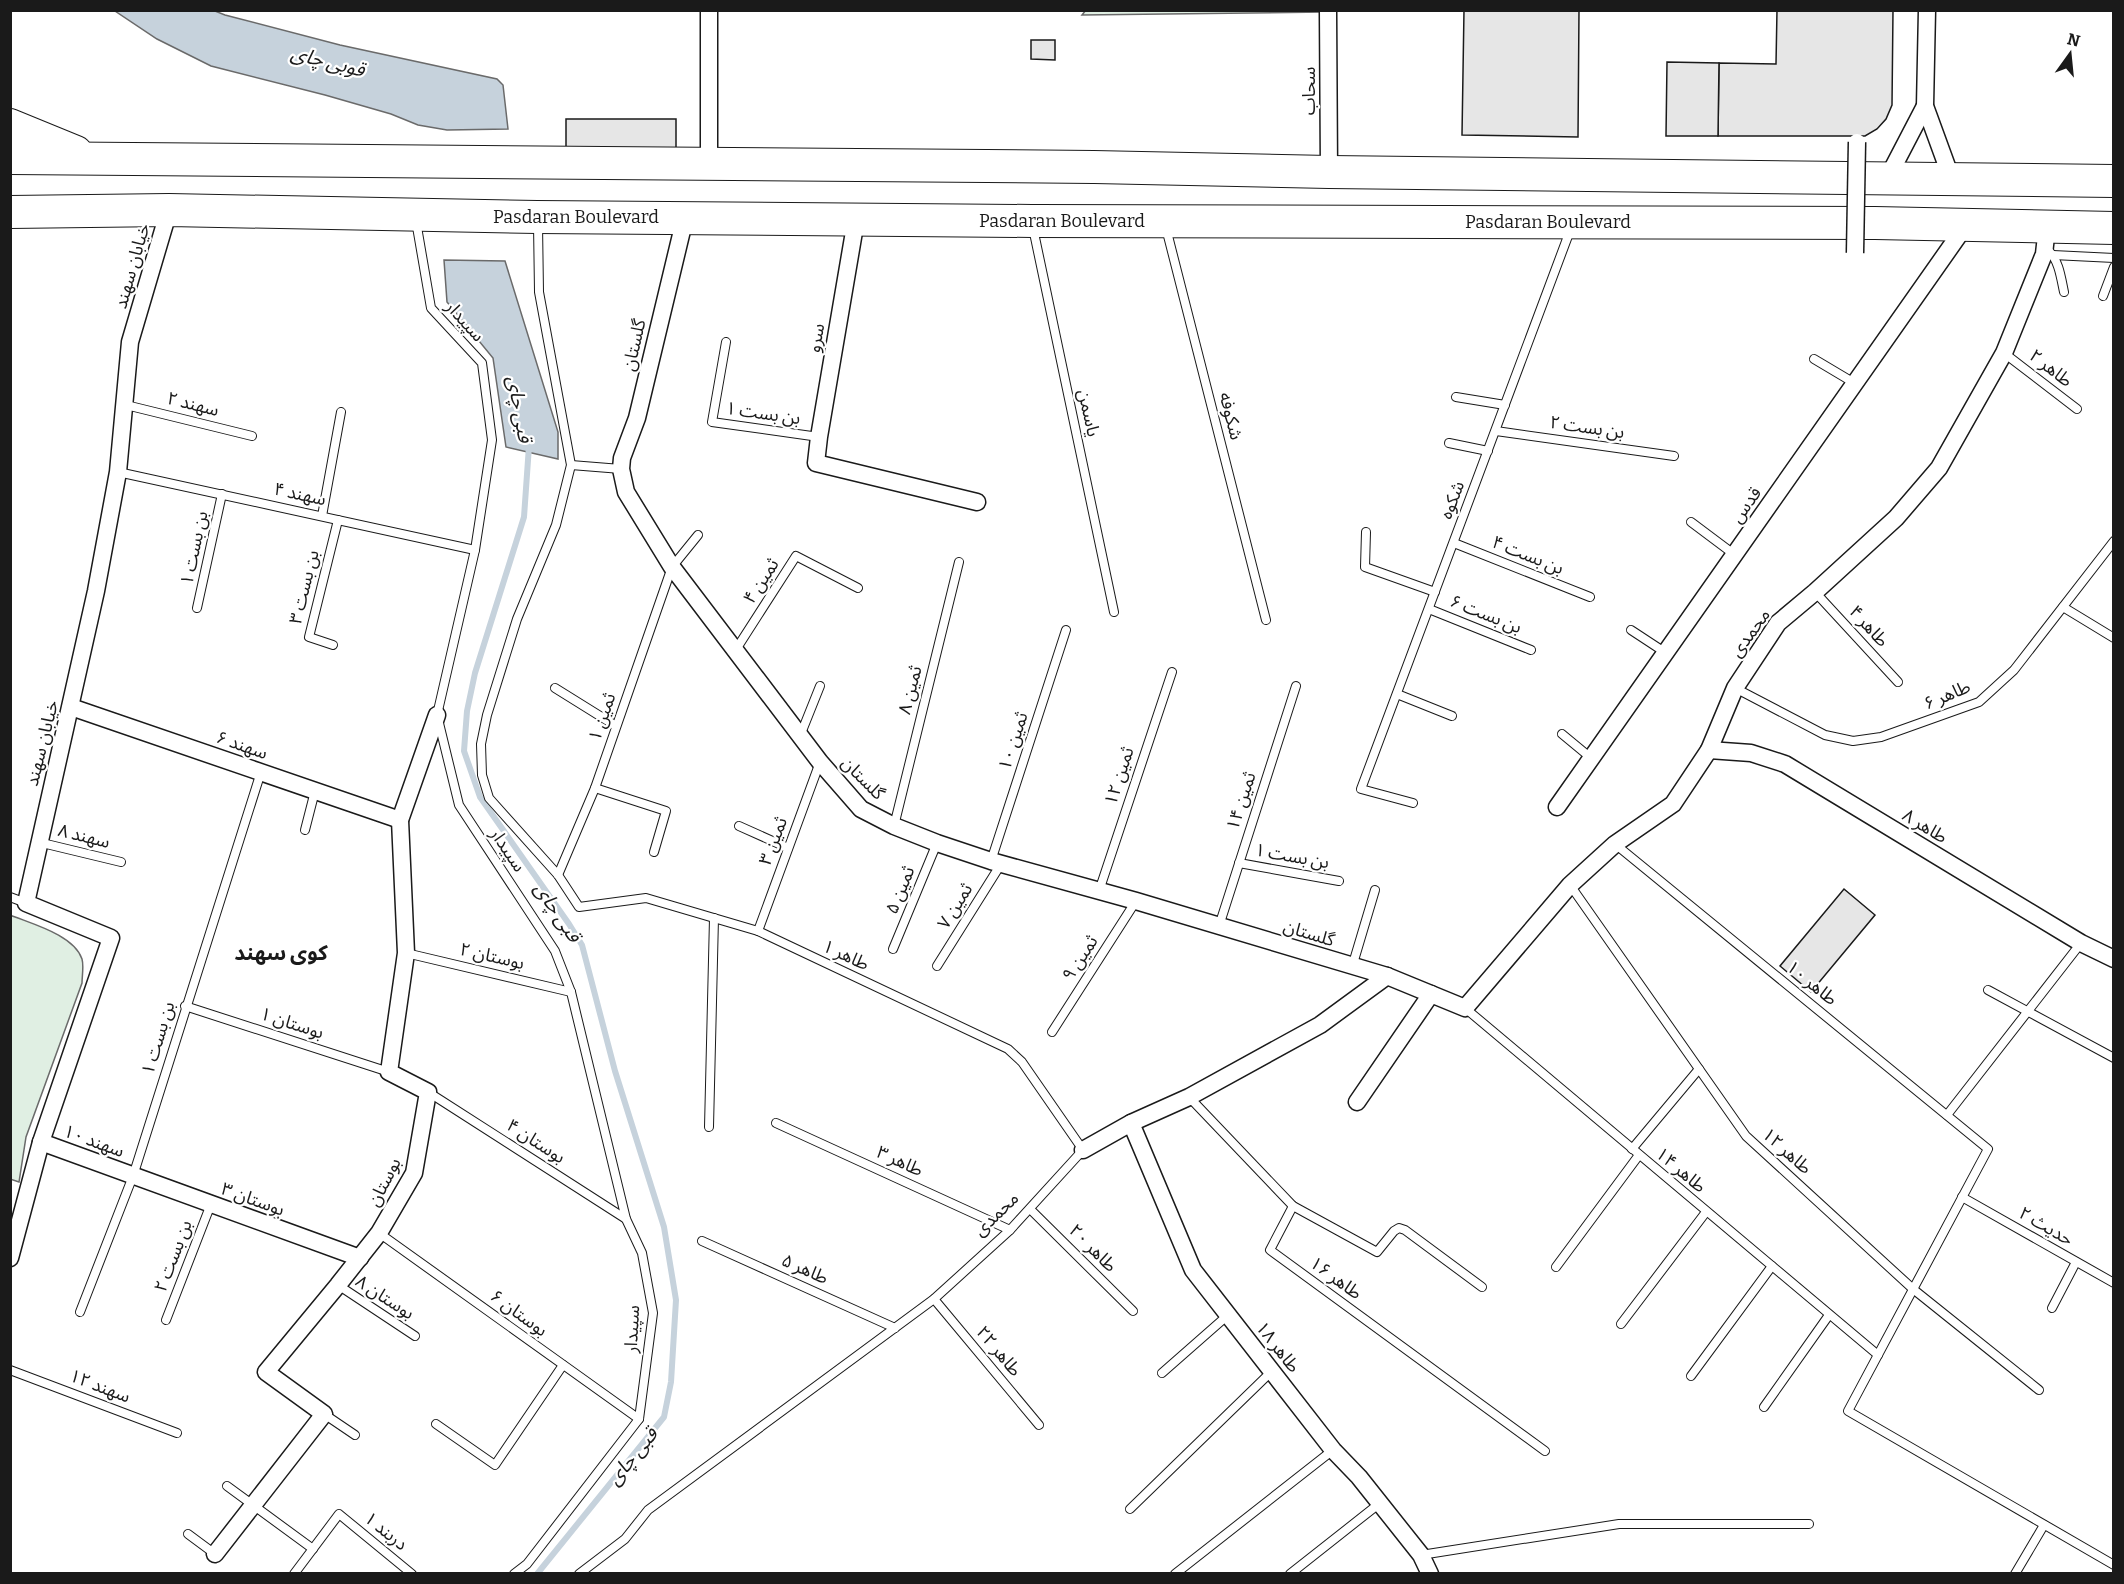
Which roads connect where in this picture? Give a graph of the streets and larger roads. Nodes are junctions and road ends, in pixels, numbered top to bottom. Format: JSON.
{"nodes":[{"id":1,"x":708,"y":10,"type":"edge"},
{"id":2,"x":1328,"y":10,"type":"edge"},
{"id":3,"x":1927,"y":10,"type":"edge"},
{"id":4,"x":1925,"y":106,"type":"junction"},
{"id":5,"x":10,"y":125,"type":"edge"},
{"id":6,"x":1857,"y":142,"type":"dead end"},
{"id":7,"x":10,"y":158,"type":"edge"},
{"id":8,"x":96,"y":160,"type":"junction"},
{"id":9,"x":710,"y":164,"type":"junction"},
{"id":10,"x":1329,"y":172,"type":"junction"},
{"id":11,"x":1887,"y":179,"type":"junction"},
{"id":12,"x":1952,"y":180,"type":"junction"},
{"id":13,"x":2114,"y":181,"type":"edge"},
{"id":14,"x":169,"y":210,"type":"junction"},
{"id":15,"x":10,"y":212,"type":"edge"},
{"id":16,"x":685,"y":218,"type":"junction"},
{"id":17,"x":856,"y":220,"type":"junction"},
{"id":18,"x":1966,"y":225,"type":"junction"},
{"id":19,"x":2114,"y":228,"type":"edge"},
{"id":20,"x":2048,"y":243,"type":"junction"},
{"id":21,"x":1855,"y":253,"type":"dead end"},
{"id":22,"x":977,"y":502,"type":"dead end"},
{"id":23,"x":71,"y":707,"type":"junction"},
{"id":24,"x":437,"y":715,"type":"road end"},
{"id":25,"x":1708,"y":750,"type":"junction"},
{"id":26,"x":1557,"y":807,"type":"dead end"},
{"id":27,"x":400,"y":820,"type":"junction"},
{"id":28,"x":18,"y":900,"type":"edge"},
{"id":29,"x":2114,"y":959,"type":"edge"},
{"id":30,"x":1387,"y":976,"type":"junction"},
{"id":31,"x":1431,"y":994,"type":"junction"},
{"id":32,"x":1465,"y":1008,"type":"joint"},
{"id":33,"x":1357,"y":1102,"type":"dead end"},
{"id":34,"x":1131,"y":1123,"type":"junction"},
{"id":35,"x":41,"y":1142,"type":"junction"},
{"id":36,"x":1083,"y":1150,"type":"road end"},
{"id":37,"x":133,"y":1176,"type":"joint"},
{"id":38,"x":10,"y":1258,"type":"edge"},
{"id":39,"x":360,"y":1258,"type":"junction"},
{"id":40,"x":215,"y":1554,"type":"road end"},
{"id":41,"x":1424,"y":1567,"type":"edge"}],
"edges":[{"from":1,"to":9,"type":"street"},
{"from":2,"to":10,"type":"street","name":"سحاب"},
{"from":3,"to":4,"type":"street"},
{"from":4,"to":11,"type":"street"},
{"from":4,"to":12,"type":"street"},
{"from":5,"to":8,"type":"highway"},
{"from":6,"to":21,"type":"street","bridge":true},
{"from":7,"to":8,"type":"highway"},
{"from":8,"to":9,"type":"highway"},
{"from":9,"to":10,"type":"highway"},
{"from":10,"to":11,"type":"highway"},
{"from":11,"to":12,"type":"highway"},
{"from":12,"to":13,"type":"highway"},
{"from":14,"to":15,"type":"highway","name":"Pasdaran Boulevard"},
{"from":14,"to":16,"type":"highway","name":"Pasdaran Boulevard"},
{"from":14,"to":23,"type":"street","name":"خیابان سهند"},
{"from":16,"to":17,"type":"highway","name":"Pasdaran Boulevard"},
{"from":16,"to":30,"type":"street","name":"گلستان"},
{"from":17,"to":18,"type":"highway","name":"Pasdaran Boulevard"},
{"from":17,"to":22,"type":"street","name":"سرو"},
{"from":18,"to":20,"type":"highway","name":"Pasdaran Boulevard"},
{"from":18,"to":26,"type":"street","name":"قدس"},
{"from":19,"to":20,"type":"highway","name":"Pasdaran Boulevard"},
{"from":20,"to":25,"type":"street","name":"محمدی"},
{"from":23,"to":27,"type":"street","name":"سهند ۶"},
{"from":23,"to":28,"type":"street","name":"خیابان سهند"},
{"from":24,"to":27,"type":"street"},
{"from":25,"to":29,"type":"street","name":"طاهر ۸"},
{"from":25,"to":32,"type":"street","name":"محمدی"},
{"from":27,"to":39,"type":"street","name":"بوستان"},
{"from":28,"to":35,"type":"street","name":"خیابان سهند"},
{"from":30,"to":31,"type":"street","name":"گلستان"},
{"from":30,"to":34,"type":"street","name":"محمدی"},
{"from":31,"to":32,"type":"street","name":"گلستان"},
{"from":31,"to":33,"type":"street"},
{"from":34,"to":36,"type":"street","name":"محمدی"},
{"from":34,"to":41,"type":"street","name":"طاهر ۱۸"},
{"from":35,"to":37,"type":"street","name":"سهند ۱۰"},
{"from":35,"to":38,"type":"street","name":"خیابان سهند"},
{"from":37,"to":39,"type":"street","name":"بوستان ۳"},
{"from":39,"to":40,"type":"street","name":"بوستان"}]}
